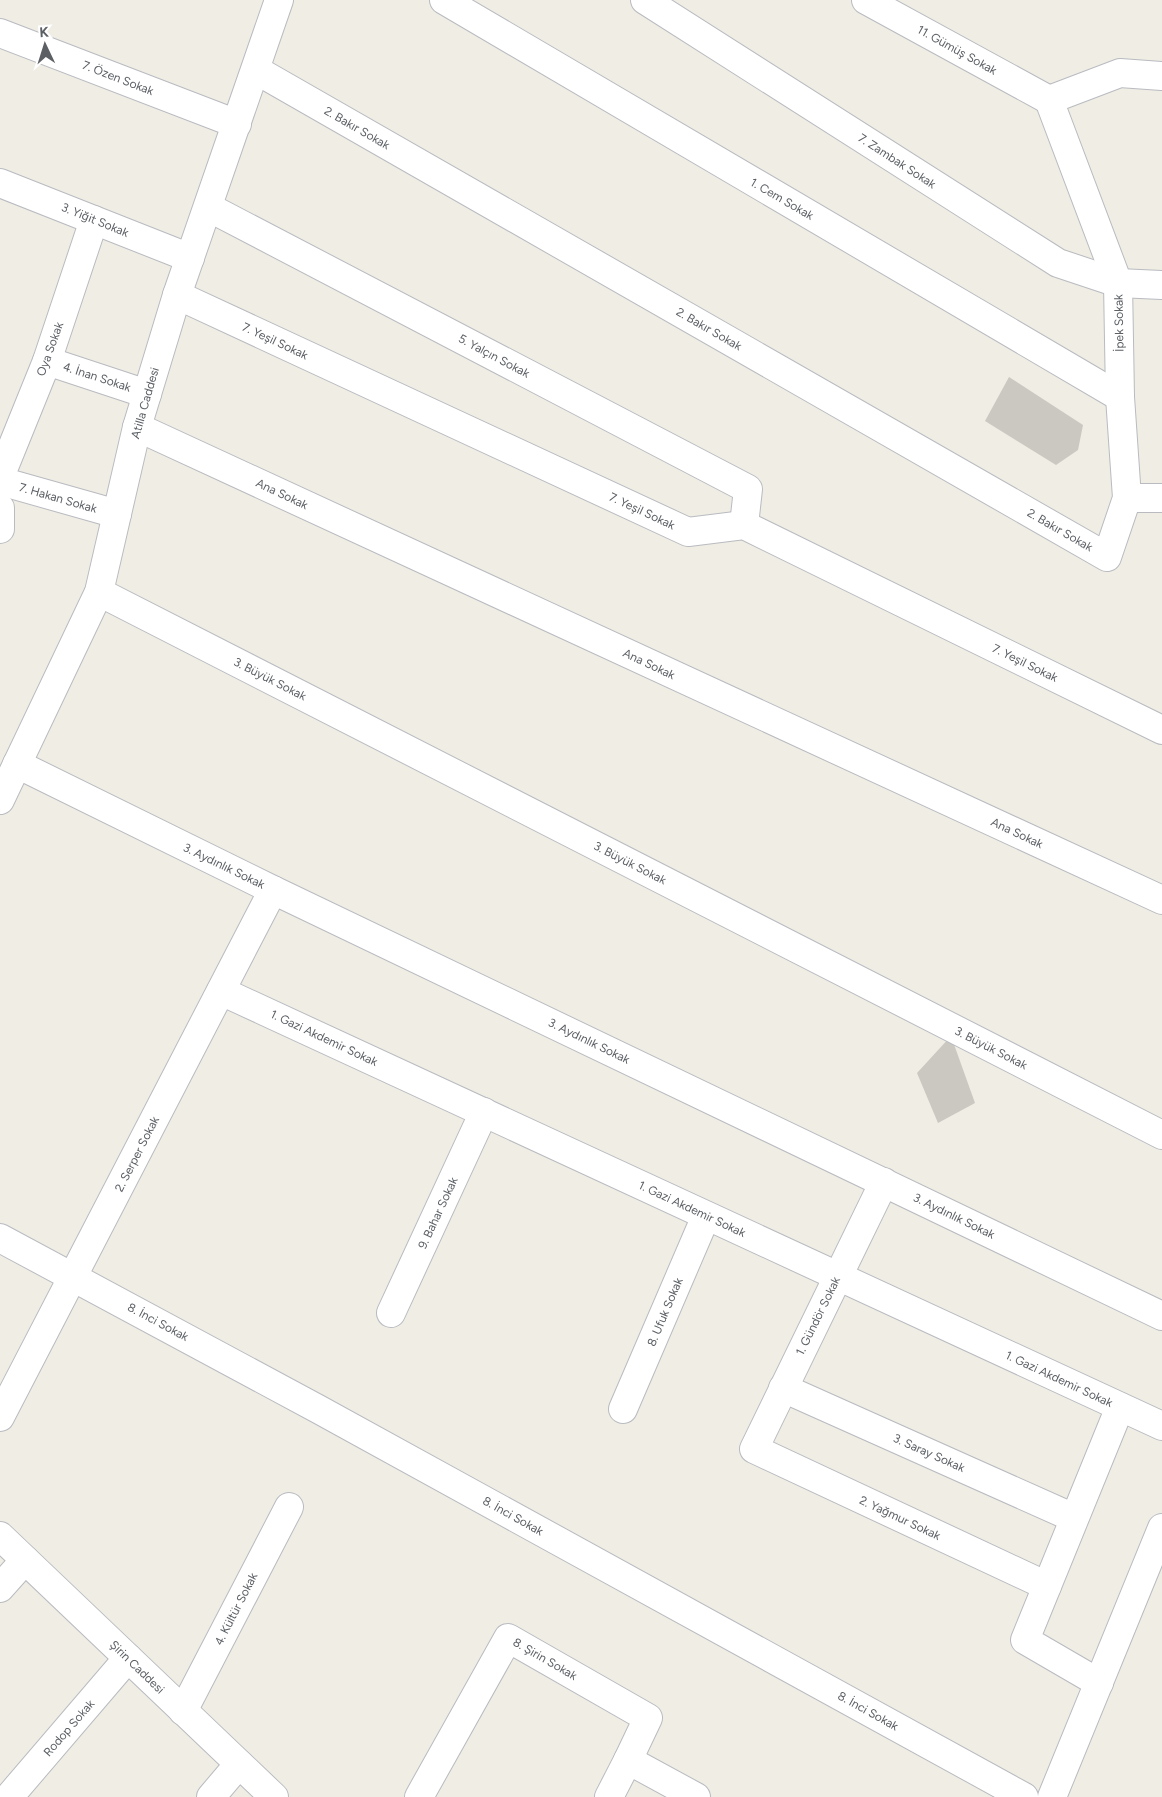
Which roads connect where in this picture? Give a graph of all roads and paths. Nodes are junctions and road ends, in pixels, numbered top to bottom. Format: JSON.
{"nodes":[{"id":1,"x":279,"y":0,"type":"edge"},
{"id":2,"x":444,"y":0,"type":"edge"},
{"id":3,"x":645,"y":0,"type":"edge"},
{"id":4,"x":866,"y":0,"type":"edge"},
{"id":5,"x":0,"y":32,"type":"edge"},
{"id":6,"x":256,"y":70,"type":"junction"},
{"id":7,"x":1162,"y":76,"type":"edge"},
{"id":8,"x":1049,"y":100,"type":"junction"},
{"id":9,"x":237,"y":124,"type":"junction"},
{"id":10,"x":0,"y":182,"type":"edge"},
{"id":11,"x":208,"y":207,"type":"junction"},
{"id":12,"x":94,"y":220,"type":"junction"},
{"id":13,"x":190,"y":258,"type":"junction"},
{"id":14,"x":1118,"y":283,"type":"junction"},
{"id":15,"x":1162,"y":285,"type":"edge"},
{"id":16,"x":177,"y":296,"type":"junction"},
{"id":17,"x":47,"y":361,"type":"junction"},
{"id":18,"x":147,"y":394,"type":"junction"},
{"id":19,"x":1120,"y":397,"type":"junction"},
{"id":20,"x":137,"y":427,"type":"junction"},
{"id":21,"x":0,"y":477,"type":"edge"},
{"id":22,"x":0,"y":481,"type":"edge"},
{"id":23,"x":1127,"y":498,"type":"junction"},
{"id":24,"x":1162,"y":498,"type":"edge"},
{"id":25,"x":0,"y":508,"type":"edge"},
{"id":26,"x":117,"y":514,"type":"junction"},
{"id":27,"x":744,"y":525,"type":"junction"},
{"id":28,"x":0,"y":529,"type":"edge"},
{"id":29,"x":99,"y":592,"type":"junction"},
{"id":30,"x":1162,"y":730,"type":"edge"},
{"id":31,"x":17,"y":764,"type":"junction"},
{"id":32,"x":0,"y":800,"type":"edge"},
{"id":33,"x":274,"y":890,"type":"junction"},
{"id":34,"x":1162,"y":900,"type":"edge"},
{"id":35,"x":221,"y":991,"type":"junction"},
{"id":36,"x":484,"y":1112,"type":"junction"},
{"id":37,"x":1162,"y":1135,"type":"edge"},
{"id":38,"x":884,"y":1182,"type":"junction"},
{"id":39,"x":706,"y":1216,"type":"junction"},
{"id":40,"x":0,"y":1238,"type":"edge"},
{"id":41,"x":73,"y":1276,"type":"junction"},
{"id":42,"x":837,"y":1276,"type":"junction"},
{"id":43,"x":391,"y":1314,"type":"dead end"},
{"id":44,"x":1162,"y":1316,"type":"edge"},
{"id":45,"x":783,"y":1388,"type":"junction"},
{"id":46,"x":1120,"y":1407,"type":"junction"},
{"id":47,"x":623,"y":1409,"type":"dead end"},
{"id":48,"x":0,"y":1417,"type":"edge"},
{"id":49,"x":1162,"y":1426,"type":"edge"},
{"id":50,"x":754,"y":1449,"type":"joint"},
{"id":51,"x":289,"y":1507,"type":"dead end"},
{"id":52,"x":1074,"y":1518,"type":"junction"},
{"id":53,"x":1162,"y":1528,"type":"edge"},
{"id":54,"x":0,"y":1536,"type":"edge"},
{"id":55,"x":25,"y":1560,"type":"junction"},
{"id":56,"x":1047,"y":1586,"type":"junction"},
{"id":57,"x":0,"y":1588,"type":"edge"},
{"id":58,"x":128,"y":1658,"type":"junction"},
{"id":59,"x":1099,"y":1683,"type":"junction"},
{"id":60,"x":183,"y":1711,"type":"junction"},
{"id":61,"x":628,"y":1760,"type":"junction"},
{"id":62,"x":239,"y":1764,"type":"junction"},
{"id":63,"x":13,"y":1790,"type":"edge"},
{"id":64,"x":211,"y":1797,"type":"edge"},
{"id":65,"x":274,"y":1797,"type":"edge"},
{"id":66,"x":419,"y":1797,"type":"edge"},
{"id":67,"x":609,"y":1797,"type":"edge"},
{"id":68,"x":696,"y":1797,"type":"edge"},
{"id":69,"x":1024,"y":1797,"type":"edge"},
{"id":70,"x":1052,"y":1797,"type":"edge"}],
"edges":[{"from":1,"to":6,"type":"street","name":"Atilla Caddesi"},
{"from":2,"to":19,"type":"street","name":"1. Cem Sokak"},
{"from":3,"to":14,"type":"street","name":"7. Zambak Sokak"},
{"from":4,"to":8,"type":"street","name":"11. Gümüş Sokak"},
{"from":5,"to":9,"type":"street","name":"7. Özen Sokak"},
{"from":6,"to":9,"type":"street","name":"Atilla Caddesi"},
{"from":6,"to":23,"type":"street","name":"2. Bakır Sokak"},
{"from":7,"to":8,"type":"street"},
{"from":8,"to":14,"type":"street","name":"İpek Sokak"},
{"from":9,"to":11,"type":"street","name":"Atilla Caddesi"},
{"from":10,"to":12,"type":"street","name":"3. Yiğit Sokak"},
{"from":11,"to":13,"type":"street","name":"Atilla Caddesi"},
{"from":11,"to":27,"type":"street","name":"5. Yalçın Sokak"},
{"from":12,"to":13,"type":"street","name":"3. Yiğit Sokak"},
{"from":12,"to":17,"type":"street","name":"Oya Sokak"},
{"from":13,"to":16,"type":"street","name":"Atilla Caddesi"},
{"from":14,"to":15,"type":"street","name":"7. Zambak Sokak"},
{"from":14,"to":19,"type":"street","name":"İpek Sokak"},
{"from":16,"to":18,"type":"street","name":"Atilla Caddesi"},
{"from":16,"to":27,"type":"street","name":"7. Yeşil Sokak"},
{"from":17,"to":18,"type":"street","name":"4. İnan Sokak"},
{"from":17,"to":21,"type":"street","name":"Oya Sokak"},
{"from":18,"to":20,"type":"street","name":"Atilla Caddesi"},
{"from":19,"to":23,"type":"street","name":"İpek Sokak"},
{"from":20,"to":26,"type":"street","name":"Atilla Caddesi"},
{"from":20,"to":34,"type":"street","name":"Ana Sokak"},
{"from":22,"to":26,"type":"street","name":"7. Hakan Sokak"},
{"from":23,"to":24,"type":"street"},
{"from":25,"to":28,"type":"street"},
{"from":26,"to":29,"type":"street","name":"Atilla Caddesi"},
{"from":27,"to":30,"type":"street","name":"7. Yeşil Sokak"},
{"from":29,"to":31,"type":"street","name":"Atilla Caddesi"},
{"from":29,"to":37,"type":"street","name":"3. Büyük Sokak"},
{"from":31,"to":32,"type":"street","name":"Atilla Caddesi"},
{"from":31,"to":33,"type":"street","name":"3. Aydınlık Sokak"},
{"from":33,"to":35,"type":"street","name":"2. Serper Sokak"},
{"from":33,"to":38,"type":"street","name":"3. Aydınlık Sokak"},
{"from":35,"to":36,"type":"street","name":"1. Gazi Akdemir Sokak"},
{"from":35,"to":41,"type":"street","name":"2. Serper Sokak"},
{"from":36,"to":39,"type":"street","name":"1. Gazi Akdemir Sokak"},
{"from":36,"to":43,"type":"street","name":"9. Bahar Sokak"},
{"from":38,"to":42,"type":"street","name":"1. Gündör Sokak"},
{"from":38,"to":44,"type":"street","name":"3. Aydınlık Sokak"},
{"from":39,"to":42,"type":"street","name":"1. Gazi Akdemir Sokak"},
{"from":39,"to":47,"type":"street","name":"8. Ufuk Sokak"},
{"from":40,"to":41,"type":"street","name":"8. İnci Sokak"},
{"from":41,"to":48,"type":"street","name":"2. Serper Sokak"},
{"from":41,"to":69,"type":"street","name":"8. İnci Sokak"},
{"from":42,"to":45,"type":"street","name":"1. Gündör Sokak"},
{"from":42,"to":46,"type":"street","name":"1. Gazi Akdemir Sokak"},
{"from":45,"to":50,"type":"street","name":"1. Gündör Sokak"},
{"from":45,"to":52,"type":"street","name":"3. Saray Sokak"},
{"from":46,"to":49,"type":"street","name":"1. Gazi Akdemir Sokak"},
{"from":46,"to":52,"type":"street"},
{"from":50,"to":56,"type":"street","name":"2. Yağmur Sokak"},
{"from":51,"to":60,"type":"street","name":"4. Kültür Sokak"},
{"from":52,"to":56,"type":"street"},
{"from":53,"to":59,"type":"street"},
{"from":54,"to":55,"type":"street","name":"Şirin Caddesi"},
{"from":55,"to":57,"type":"street"},
{"from":55,"to":58,"type":"street","name":"Şirin Caddesi"},
{"from":56,"to":59,"type":"street"},
{"from":58,"to":60,"type":"street","name":"Şirin Caddesi"},
{"from":58,"to":63,"type":"street","name":"Rodop Sokak"},
{"from":59,"to":70,"type":"street"},
{"from":60,"to":62,"type":"street","name":"Şirin Caddesi"},
{"from":61,"to":66,"type":"street","name":"8. Şirin Sokak"},
{"from":61,"to":67,"type":"street"},
{"from":61,"to":68,"type":"street"},
{"from":62,"to":64,"type":"street"},
{"from":62,"to":65,"type":"street","name":"Şirin Caddesi"}]}
